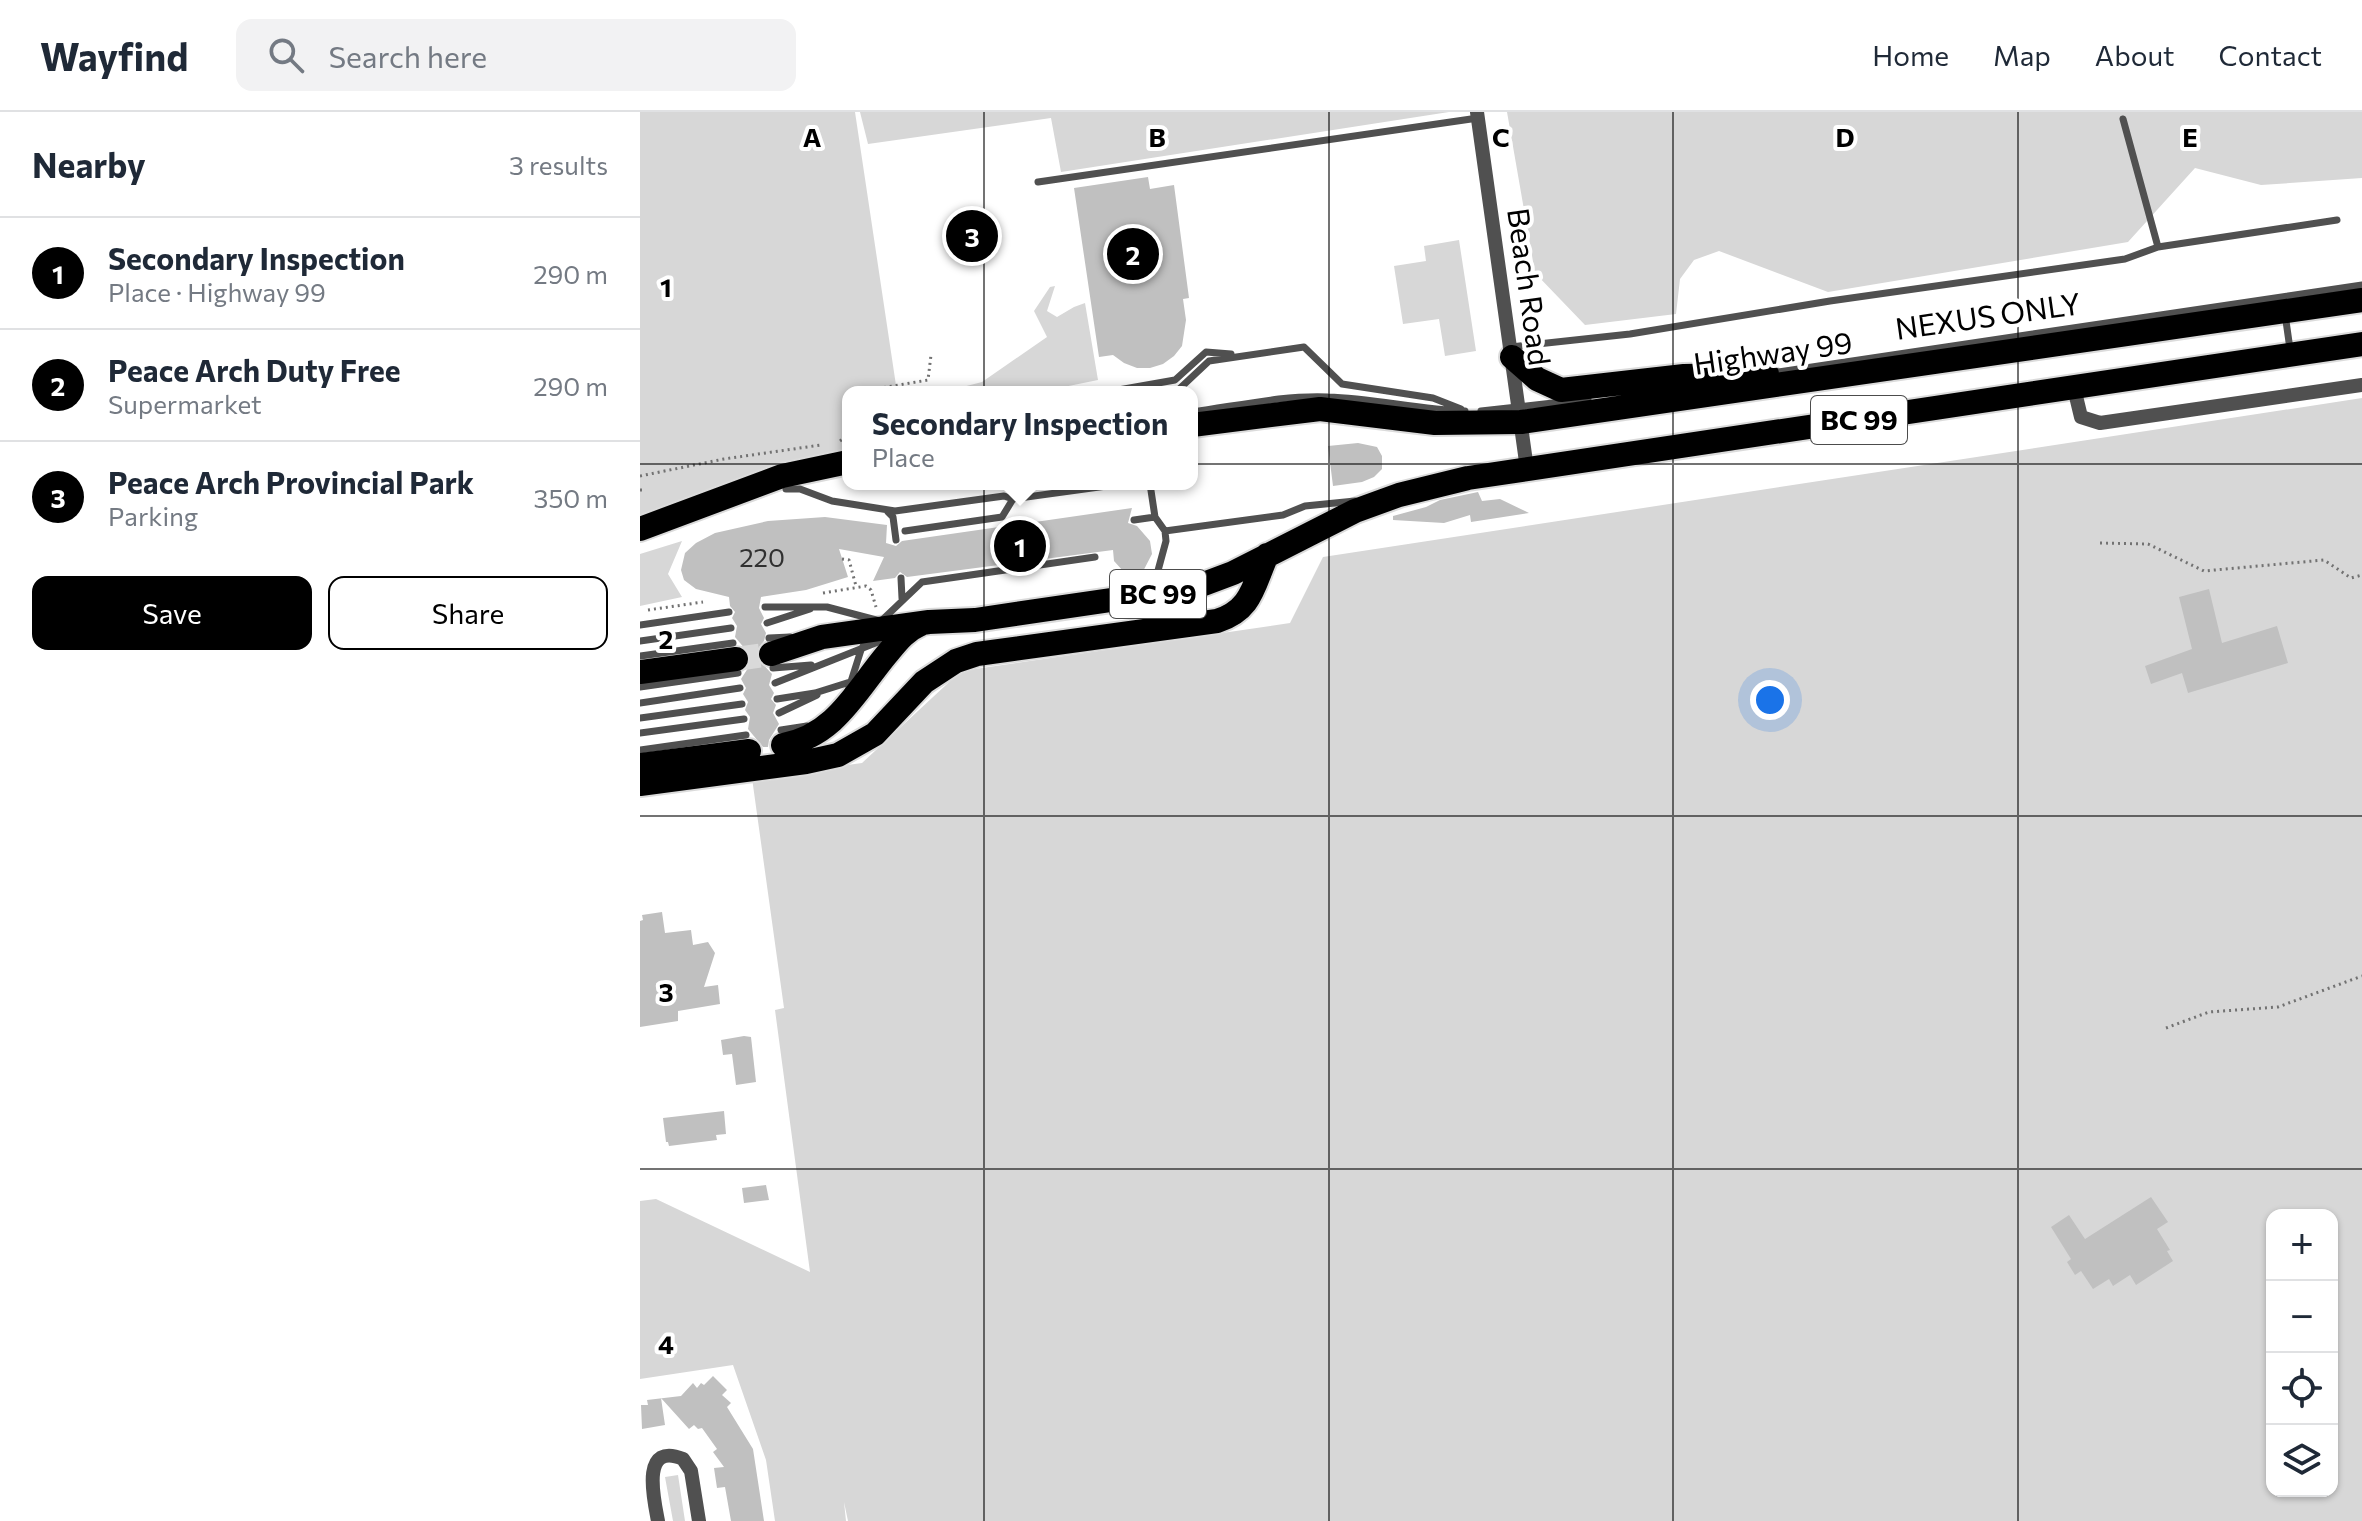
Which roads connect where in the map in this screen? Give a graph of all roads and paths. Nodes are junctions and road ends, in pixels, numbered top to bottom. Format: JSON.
{"nodes":[{"id":1,"x":1478,"y":115,"type":"edge"},
{"id":2,"x":2123,"y":119,"type":"dead end"},
{"id":3,"x":1038,"y":182,"type":"dead end"},
{"id":4,"x":2337,"y":220,"type":"dead end"},
{"id":5,"x":2158,"y":247,"type":"junction"},
{"id":6,"x":2362,"y":285,"type":"edge"},
{"id":7,"x":2362,"y":300,"type":"edge"},
{"id":8,"x":2284,"y":312,"type":"junction"},
{"id":9,"x":2362,"y":344,"type":"edge"},
{"id":10,"x":1512,"y":352,"type":"junction"},
{"id":11,"x":1231,"y":354,"type":"dead end"},
{"id":12,"x":931,"y":355,"type":"dead end"},
{"id":13,"x":2291,"y":355,"type":"junction"},
{"id":14,"x":1869,"y":372,"type":"junction"},
{"id":15,"x":1759,"y":374,"type":"junction"},
{"id":16,"x":2362,"y":385,"type":"edge"},
{"id":17,"x":893,"y":386,"type":"edge"},
{"id":18,"x":1141,"y":386,"type":"edge"},
{"id":19,"x":1182,"y":386,"type":"edge"},
{"id":20,"x":1667,"y":387,"type":"dead end"},
{"id":21,"x":2074,"y":388,"type":"junction"},
{"id":22,"x":1591,"y":398,"type":"dead end"},
{"id":23,"x":1465,"y":411,"type":"junction"},
{"id":24,"x":1512,"y":418,"type":"junction"},
{"id":25,"x":1198,"y":421,"type":"edge"},
{"id":26,"x":1198,"y":421,"type":"edge"},
{"id":27,"x":825,"y":444,"type":"dead end"},
{"id":28,"x":842,"y":453,"type":"edge"},
{"id":29,"x":1527,"y":469,"type":"junction"},
{"id":30,"x":640,"y":476,"type":"edge"},
{"id":31,"x":842,"y":476,"type":"edge"},
{"id":32,"x":786,"y":489,"type":"junction"},
{"id":33,"x":1078,"y":490,"type":"edge"},
{"id":34,"x":1151,"y":490,"type":"edge"},
{"id":35,"x":1013,"y":499,"type":"junction"},
{"id":36,"x":1377,"y":502,"type":"junction"},
{"id":37,"x":887,"y":510,"type":"junction"},
{"id":38,"x":1155,"y":517,"type":"junction"},
{"id":39,"x":1134,"y":520,"type":"dead end"},
{"id":40,"x":640,"y":529,"type":"edge"},
{"id":41,"x":905,"y":531,"type":"dead end"},
{"id":42,"x":1165,"y":531,"type":"junction"},
{"id":43,"x":896,"y":540,"type":"dead end"},
{"id":44,"x":640,"y":542,"type":"edge"},
{"id":45,"x":2100,"y":543,"type":"dead end"},
{"id":46,"x":1267,"y":555,"type":"junction"},
{"id":47,"x":1095,"y":557,"type":"dead end"},
{"id":48,"x":842,"y":559,"type":"dead end"},
{"id":49,"x":2362,"y":575,"type":"edge"},
{"id":50,"x":901,"y":578,"type":"dead end"},
{"id":51,"x":856,"y":586,"type":"dead end"},
{"id":52,"x":1145,"y":596,"type":"junction"},
{"id":53,"x":901,"y":600,"type":"junction"},
{"id":54,"x":765,"y":607,"type":"dead end"},
{"id":55,"x":820,"y":607,"type":"junction"},
{"id":56,"x":729,"y":612,"type":"dead end"},
{"id":57,"x":767,"y":623,"type":"dead end"},
{"id":58,"x":640,"y":625,"type":"edge"},
{"id":59,"x":916,"y":625,"type":"junction"},
{"id":60,"x":731,"y":628,"type":"dead end"},
{"id":61,"x":640,"y":641,"type":"edge"},
{"id":62,"x":873,"y":641,"type":"junction"},
{"id":63,"x":771,"y":653,"type":"joint"},
{"id":64,"x":640,"y":656,"type":"edge"},
{"id":65,"x":735,"y":658,"type":"tunnel mouth"},
{"id":66,"x":709,"y":662,"type":"junction"},
{"id":67,"x":821,"y":663,"type":"junction"},
{"id":68,"x":640,"y":672,"type":"edge"},
{"id":69,"x":775,"y":683,"type":"dead end"},
{"id":70,"x":848,"y":683,"type":"junction"},
{"id":71,"x":640,"y":687,"type":"edge"},
{"id":72,"x":740,"y":688,"type":"dead end"},
{"id":73,"x":826,"y":690,"type":"junction"},
{"id":74,"x":777,"y":699,"type":"dead end"},
{"id":75,"x":640,"y":703,"type":"edge"},
{"id":76,"x":742,"y":704,"type":"dead end"},
{"id":77,"x":842,"y":712,"type":"junction"},
{"id":78,"x":779,"y":713,"type":"dead end"},
{"id":79,"x":640,"y":718,"type":"edge"},
{"id":80,"x":744,"y":719,"type":"dead end"},
{"id":81,"x":640,"y":733,"type":"edge"},
{"id":82,"x":782,"y":738,"type":"dead end"},
{"id":83,"x":748,"y":743,"type":"joint"},
{"id":84,"x":640,"y":750,"type":"edge"},
{"id":85,"x":640,"y":765,"type":"edge"},
{"id":86,"x":640,"y":784,"type":"edge"},
{"id":87,"x":2362,"y":976,"type":"edge"},
{"id":88,"x":2166,"y":1028,"type":"dead end"},
{"id":89,"x":658,"y":1521,"type":"edge"},
{"id":90,"x":699,"y":1521,"type":"edge"}],
"edges":[{"from":1,"to":3,"type":"lane"},
{"from":1,"to":10,"type":"street","name":"Beach Road"},
{"from":2,"to":5,"type":"lane"},
{"from":4,"to":5,"type":"lane"},
{"from":5,"to":10,"type":"lane"},
{"from":6,"to":15,"type":"lane","name":"NEXUS ONLY"},
{"from":7,"to":8,"type":"highway","name":"Highway 99","number":"BC 99"},
{"from":8,"to":13,"type":"lane"},
{"from":8,"to":14,"type":"highway","name":"Highway 99","number":"BC 99"},
{"from":9,"to":13,"type":"highway","number":"BC 99"},
{"from":10,"to":15,"type":"highway"},
{"from":10,"to":24,"type":"street","name":"Beach Road"},
{"from":11,"to":18,"type":"lane"},
{"from":12,"to":17,"type":"path"},
{"from":13,"to":21,"type":"highway","number":"BC 99"},
{"from":14,"to":15,"type":"highway"},
{"from":14,"to":24,"type":"highway","name":"Highway 99","number":"BC 99"},
{"from":15,"to":20,"type":"lane","name":"NEXUS ONLY"},
{"from":16,"to":21,"type":"street"},
{"from":19,"to":23,"type":"lane"},
{"from":21,"to":29,"type":"highway","number":"BC 99"},
{"from":22,"to":24,"type":"lane"},
{"from":23,"to":24,"type":"lane"},
{"from":23,"to":24,"type":"lane"},
{"from":23,"to":26,"type":"lane"},
{"from":24,"to":25,"type":"highway","name":"Highway 99","number":"BC 99"},
{"from":24,"to":29,"type":"street","name":"Beach Road"},
{"from":27,"to":30,"type":"path"},
{"from":28,"to":40,"type":"highway"},
{"from":29,"to":36,"type":"highway","number":"BC 99"},
{"from":31,"to":32,"type":"highway"},
{"from":32,"to":37,"type":"lane"},
{"from":32,"to":44,"type":"highway"},
{"from":33,"to":35,"type":"lane"},
{"from":34,"to":38,"type":"lane"},
{"from":35,"to":37,"type":"lane"},
{"from":35,"to":41,"type":"lane"},
{"from":36,"to":42,"type":"lane"},
{"from":36,"to":46,"type":"highway","number":"BC 99"},
{"from":37,"to":43,"type":"lane"},
{"from":38,"to":39,"type":"lane"},
{"from":38,"to":42,"type":"lane"},
{"from":42,"to":52,"type":"lane"},
{"from":45,"to":49,"type":"path"},
{"from":46,"to":52,"type":"highway","number":"BC 99"},
{"from":46,"to":86,"type":"highway"},
{"from":47,"to":53,"type":"lane"},
{"from":48,"to":51,"type":"path"},
{"from":50,"to":53,"type":"lane"},
{"from":52,"to":59,"type":"highway","number":"BC 99"},
{"from":53,"to":62,"type":"lane"},
{"from":54,"to":55,"type":"lane"},
{"from":55,"to":57,"type":"lane"},
{"from":55,"to":62,"type":"lane"},
{"from":56,"to":58,"type":"lane"},
{"from":59,"to":62,"type":"highway"},
{"from":59,"to":62,"type":"highway","number":"BC 99"},
{"from":60,"to":61,"type":"lane"},
{"from":62,"to":63,"type":"highway","number":"BC 99"},
{"from":62,"to":67,"type":"lane"},
{"from":62,"to":70,"type":"lane"},
{"from":62,"to":70,"type":"lane"},
{"from":62,"to":77,"type":"highway"},
{"from":63,"to":67,"type":"lane"},
{"from":64,"to":66,"type":"lane"},
{"from":65,"to":66,"type":"highway"},
{"from":66,"to":68,"type":"highway"},
{"from":66,"to":71,"type":"lane"},
{"from":67,"to":69,"type":"lane"},
{"from":70,"to":73,"type":"lane"},
{"from":70,"to":77,"type":"lane"},
{"from":72,"to":75,"type":"lane"},
{"from":73,"to":74,"type":"lane"},
{"from":73,"to":78,"type":"lane"},
{"from":76,"to":79,"type":"lane"},
{"from":77,"to":82,"type":"highway"},
{"from":80,"to":81,"type":"lane"},
{"from":83,"to":84,"type":"lane"},
{"from":83,"to":85,"type":"highway"},
{"from":87,"to":88,"type":"path"},
{"from":89,"to":90,"type":"street"}]}
